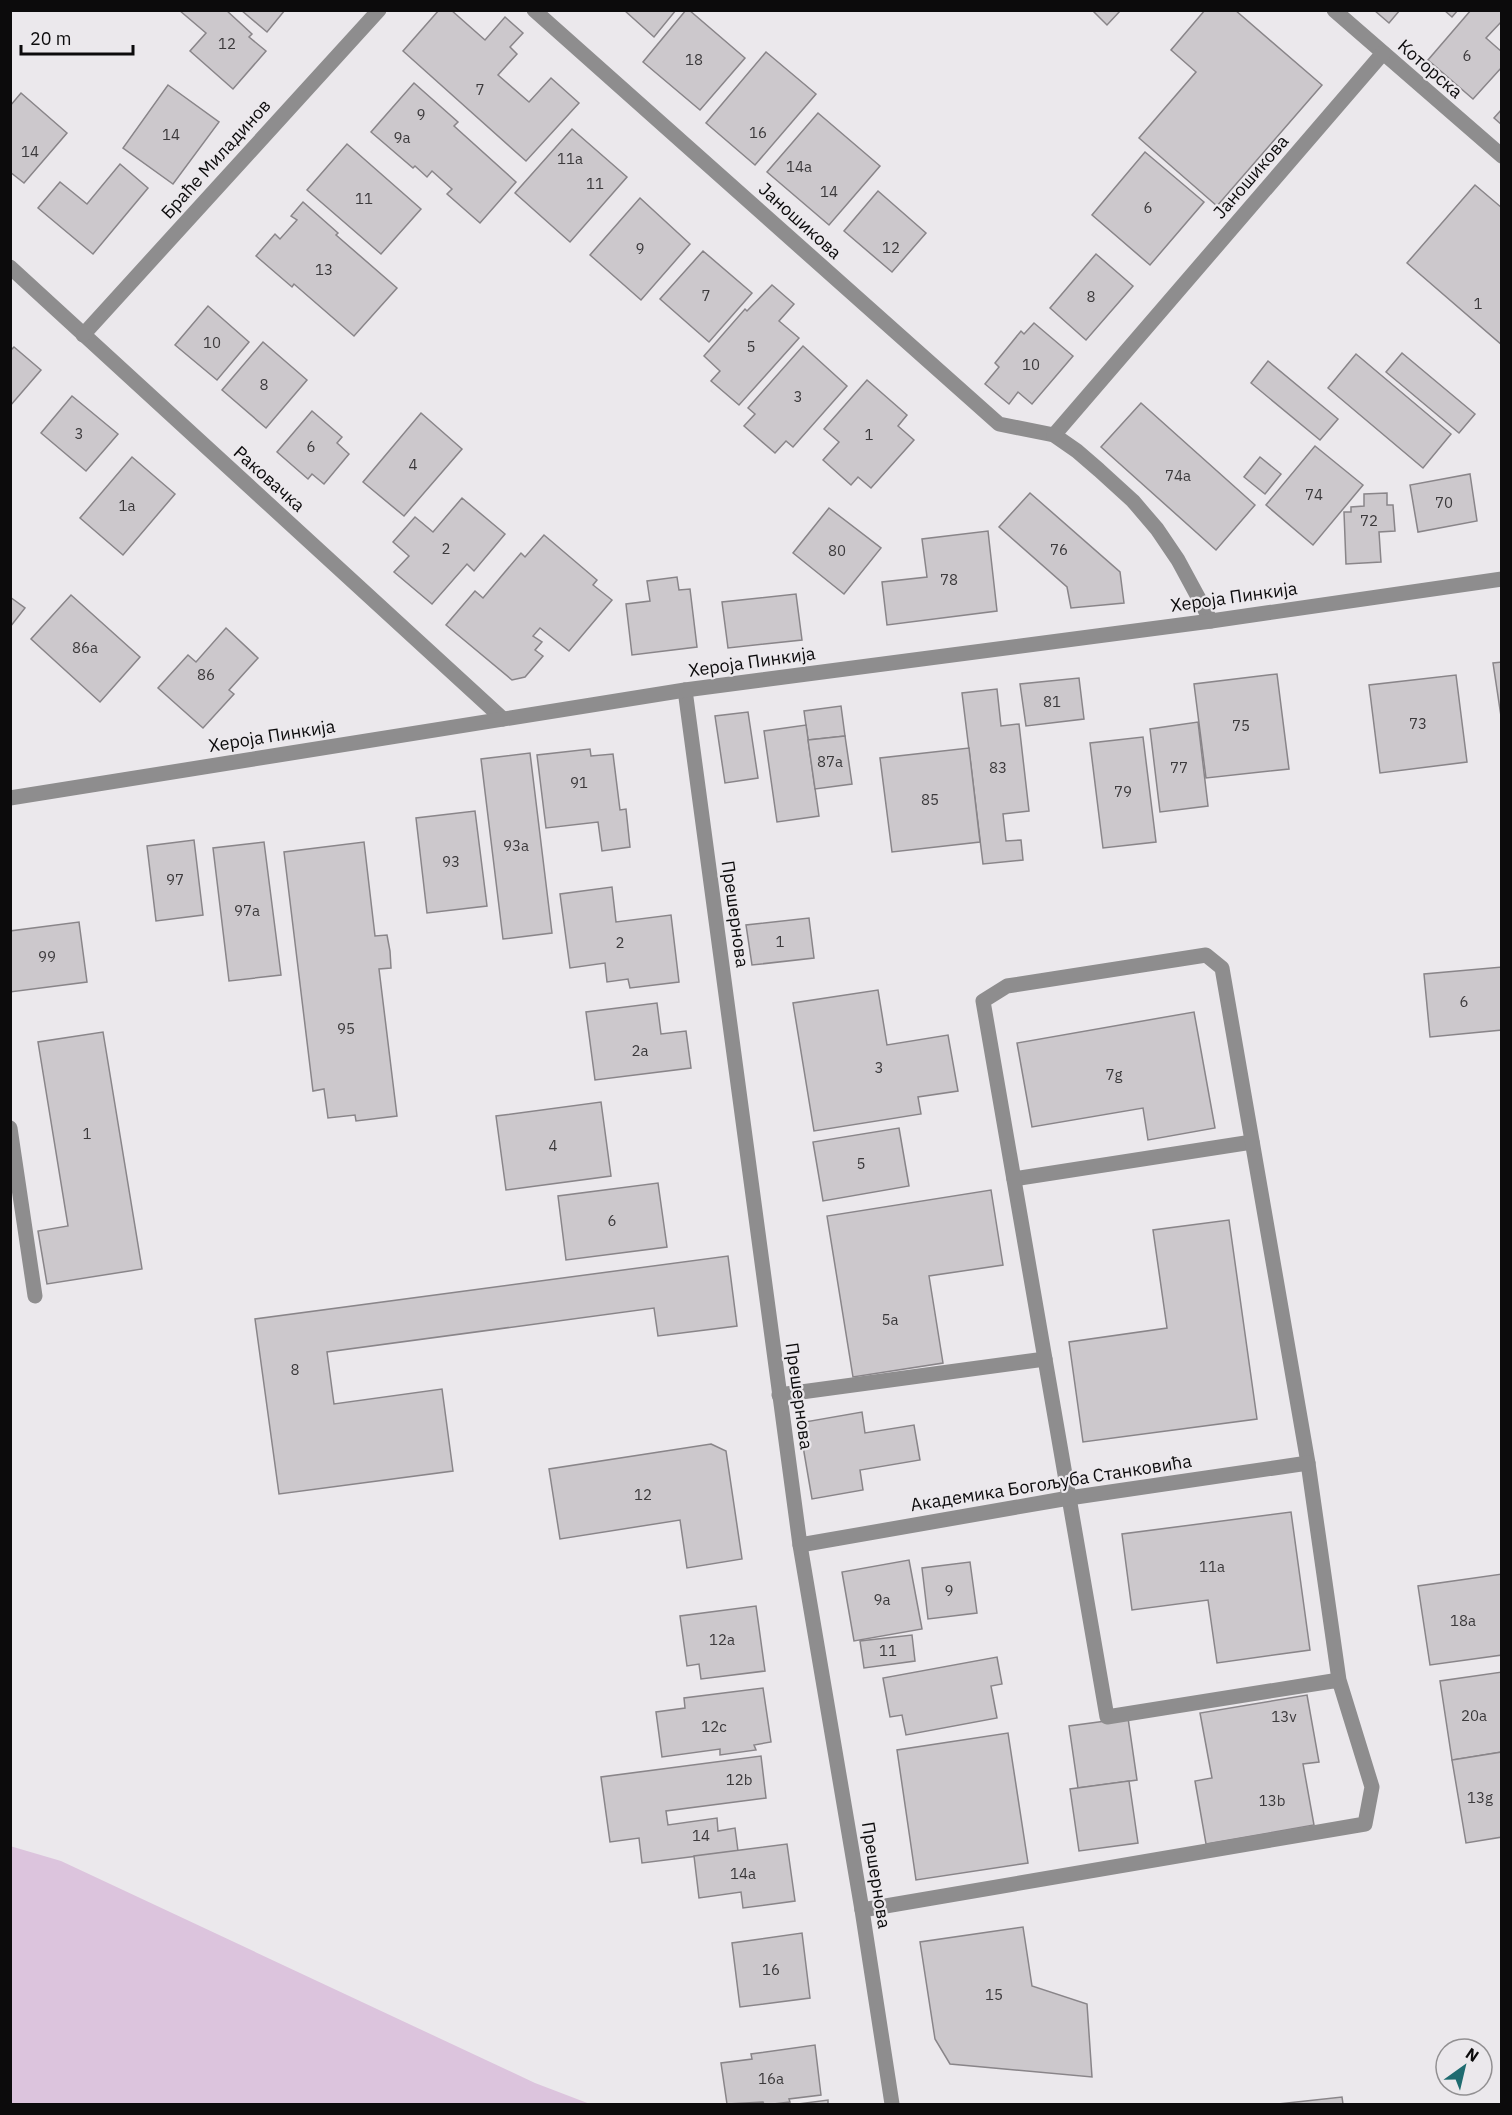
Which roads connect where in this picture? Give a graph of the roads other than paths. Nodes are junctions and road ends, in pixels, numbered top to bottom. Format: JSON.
{"nodes":[{"id":1,"x":379,"y":10,"type":"edge"},
{"id":2,"x":534,"y":10,"type":"edge"},
{"id":3,"x":1334,"y":10,"type":"edge"},
{"id":4,"x":1383,"y":53,"type":"junction"},
{"id":5,"x":1502,"y":156,"type":"edge"},
{"id":6,"x":10,"y":267,"type":"edge"},
{"id":7,"x":82,"y":335,"type":"junction"},
{"id":8,"x":1054,"y":435,"type":"junction"},
{"id":9,"x":1502,"y":579,"type":"edge"},
{"id":10,"x":1211,"y":621,"type":"junction"},
{"id":11,"x":685,"y":690,"type":"junction"},
{"id":12,"x":503,"y":719,"type":"junction"},
{"id":13,"x":10,"y":798,"type":"edge"},
{"id":14,"x":10,"y":1128,"type":"edge"},
{"id":15,"x":1252,"y":1142,"type":"junction"},
{"id":16,"x":1014,"y":1179,"type":"junction"},
{"id":17,"x":35,"y":1296,"type":"dead end"},
{"id":18,"x":1045,"y":1359,"type":"junction"},
{"id":19,"x":779,"y":1395,"type":"junction"},
{"id":20,"x":1308,"y":1463,"type":"junction"},
{"id":21,"x":1069,"y":1498,"type":"junction"},
{"id":22,"x":800,"y":1545,"type":"junction"},
{"id":23,"x":1339,"y":1680,"type":"junction"},
{"id":24,"x":862,"y":1910,"type":"junction"},
{"id":25,"x":892,"y":2104,"type":"edge"}],
"edges":[{"from":1,"to":7,"type":"street","name":"Браће Миладинов"},
{"from":2,"to":8,"type":"street","name":"Јаношикова"},
{"from":3,"to":4,"type":"street","name":"Которска"},
{"from":4,"to":5,"type":"street","name":"Которска"},
{"from":4,"to":8,"type":"street","name":"Јаношикова"},
{"from":6,"to":7,"type":"street","name":"Раковачка"},
{"from":7,"to":12,"type":"street","name":"Раковачка"},
{"from":8,"to":10,"type":"street","name":"Јаношикова"},
{"from":9,"to":10,"type":"street","name":"Хероја Пинкија"},
{"from":10,"to":11,"type":"street","name":"Хероја Пинкија"},
{"from":11,"to":12,"type":"street","name":"Хероја Пинкија"},
{"from":11,"to":19,"type":"street","name":"Прешернова"},
{"from":12,"to":13,"type":"street","name":"Хероја Пинкија"},
{"from":14,"to":17,"type":"street"},
{"from":15,"to":16,"type":"street"},
{"from":15,"to":16,"type":"street"},
{"from":15,"to":20,"type":"street"},
{"from":16,"to":18,"type":"street"},
{"from":18,"to":19,"type":"street"},
{"from":18,"to":21,"type":"street"},
{"from":19,"to":22,"type":"street","name":"Прешернова"},
{"from":20,"to":21,"type":"street","name":"Академика Богољуба Станковића"},
{"from":20,"to":23,"type":"street"},
{"from":21,"to":22,"type":"street","name":"Академика Богољуба Станковића"},
{"from":21,"to":23,"type":"street"},
{"from":22,"to":24,"type":"street","name":"Прешернова"},
{"from":23,"to":24,"type":"street"},
{"from":24,"to":25,"type":"street","name":"Прешернова"}]}
